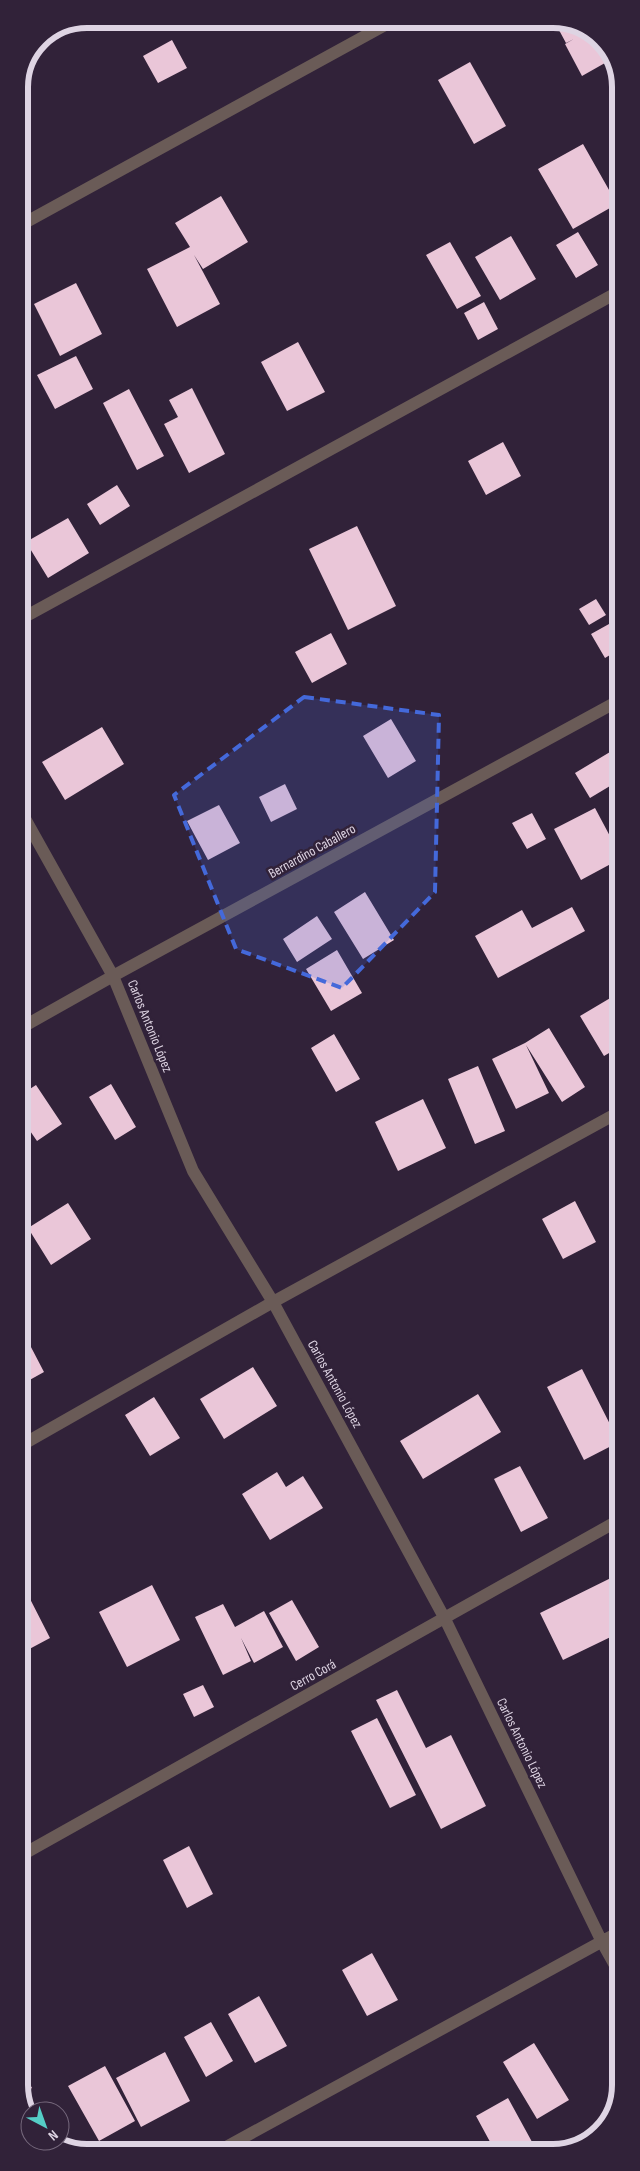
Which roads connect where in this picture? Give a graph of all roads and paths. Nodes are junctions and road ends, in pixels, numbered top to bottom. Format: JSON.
{"nodes":[{"id":1,"x":380,"y":28,"type":"edge"},
{"id":2,"x":28,"y":221,"type":"edge"},
{"id":3,"x":612,"y":295,"type":"edge"},
{"id":4,"x":28,"y":615,"type":"edge"},
{"id":5,"x":612,"y":704,"type":"edge"},
{"id":6,"x":28,"y":824,"type":"edge"},
{"id":7,"x":113,"y":976,"type":"junction"},
{"id":8,"x":28,"y":1024,"type":"edge"},
{"id":9,"x":612,"y":1116,"type":"edge"},
{"id":10,"x":273,"y":1302,"type":"junction"},
{"id":11,"x":28,"y":1441,"type":"edge"},
{"id":12,"x":612,"y":1524,"type":"edge"},
{"id":13,"x":445,"y":1619,"type":"junction"},
{"id":14,"x":28,"y":1852,"type":"edge"},
{"id":15,"x":612,"y":1936,"type":"edge"},
{"id":16,"x":602,"y":1942,"type":"junction"},
{"id":17,"x":612,"y":1960,"type":"edge"},
{"id":18,"x":233,"y":2143,"type":"edge"}],
"edges":[{"from":1,"to":2,"type":"street"},
{"from":3,"to":4,"type":"street"},
{"from":5,"to":7,"type":"street","name":"Bernardino Caballero"},
{"from":6,"to":7,"type":"street","name":"Carlos Antonio López"},
{"from":7,"to":8,"type":"street","name":"Bernardino Caballero"},
{"from":7,"to":10,"type":"street","name":"Carlos Antonio López"},
{"from":9,"to":10,"type":"street"},
{"from":10,"to":11,"type":"street"},
{"from":10,"to":13,"type":"street","name":"Carlos Antonio López"},
{"from":12,"to":13,"type":"street","name":"Cerro Corá"},
{"from":13,"to":14,"type":"street","name":"Cerro Corá"},
{"from":13,"to":16,"type":"street","name":"Carlos Antonio López"},
{"from":15,"to":16,"type":"street"},
{"from":16,"to":17,"type":"street","name":"Carlos Antonio López"},
{"from":16,"to":18,"type":"street"}]}
